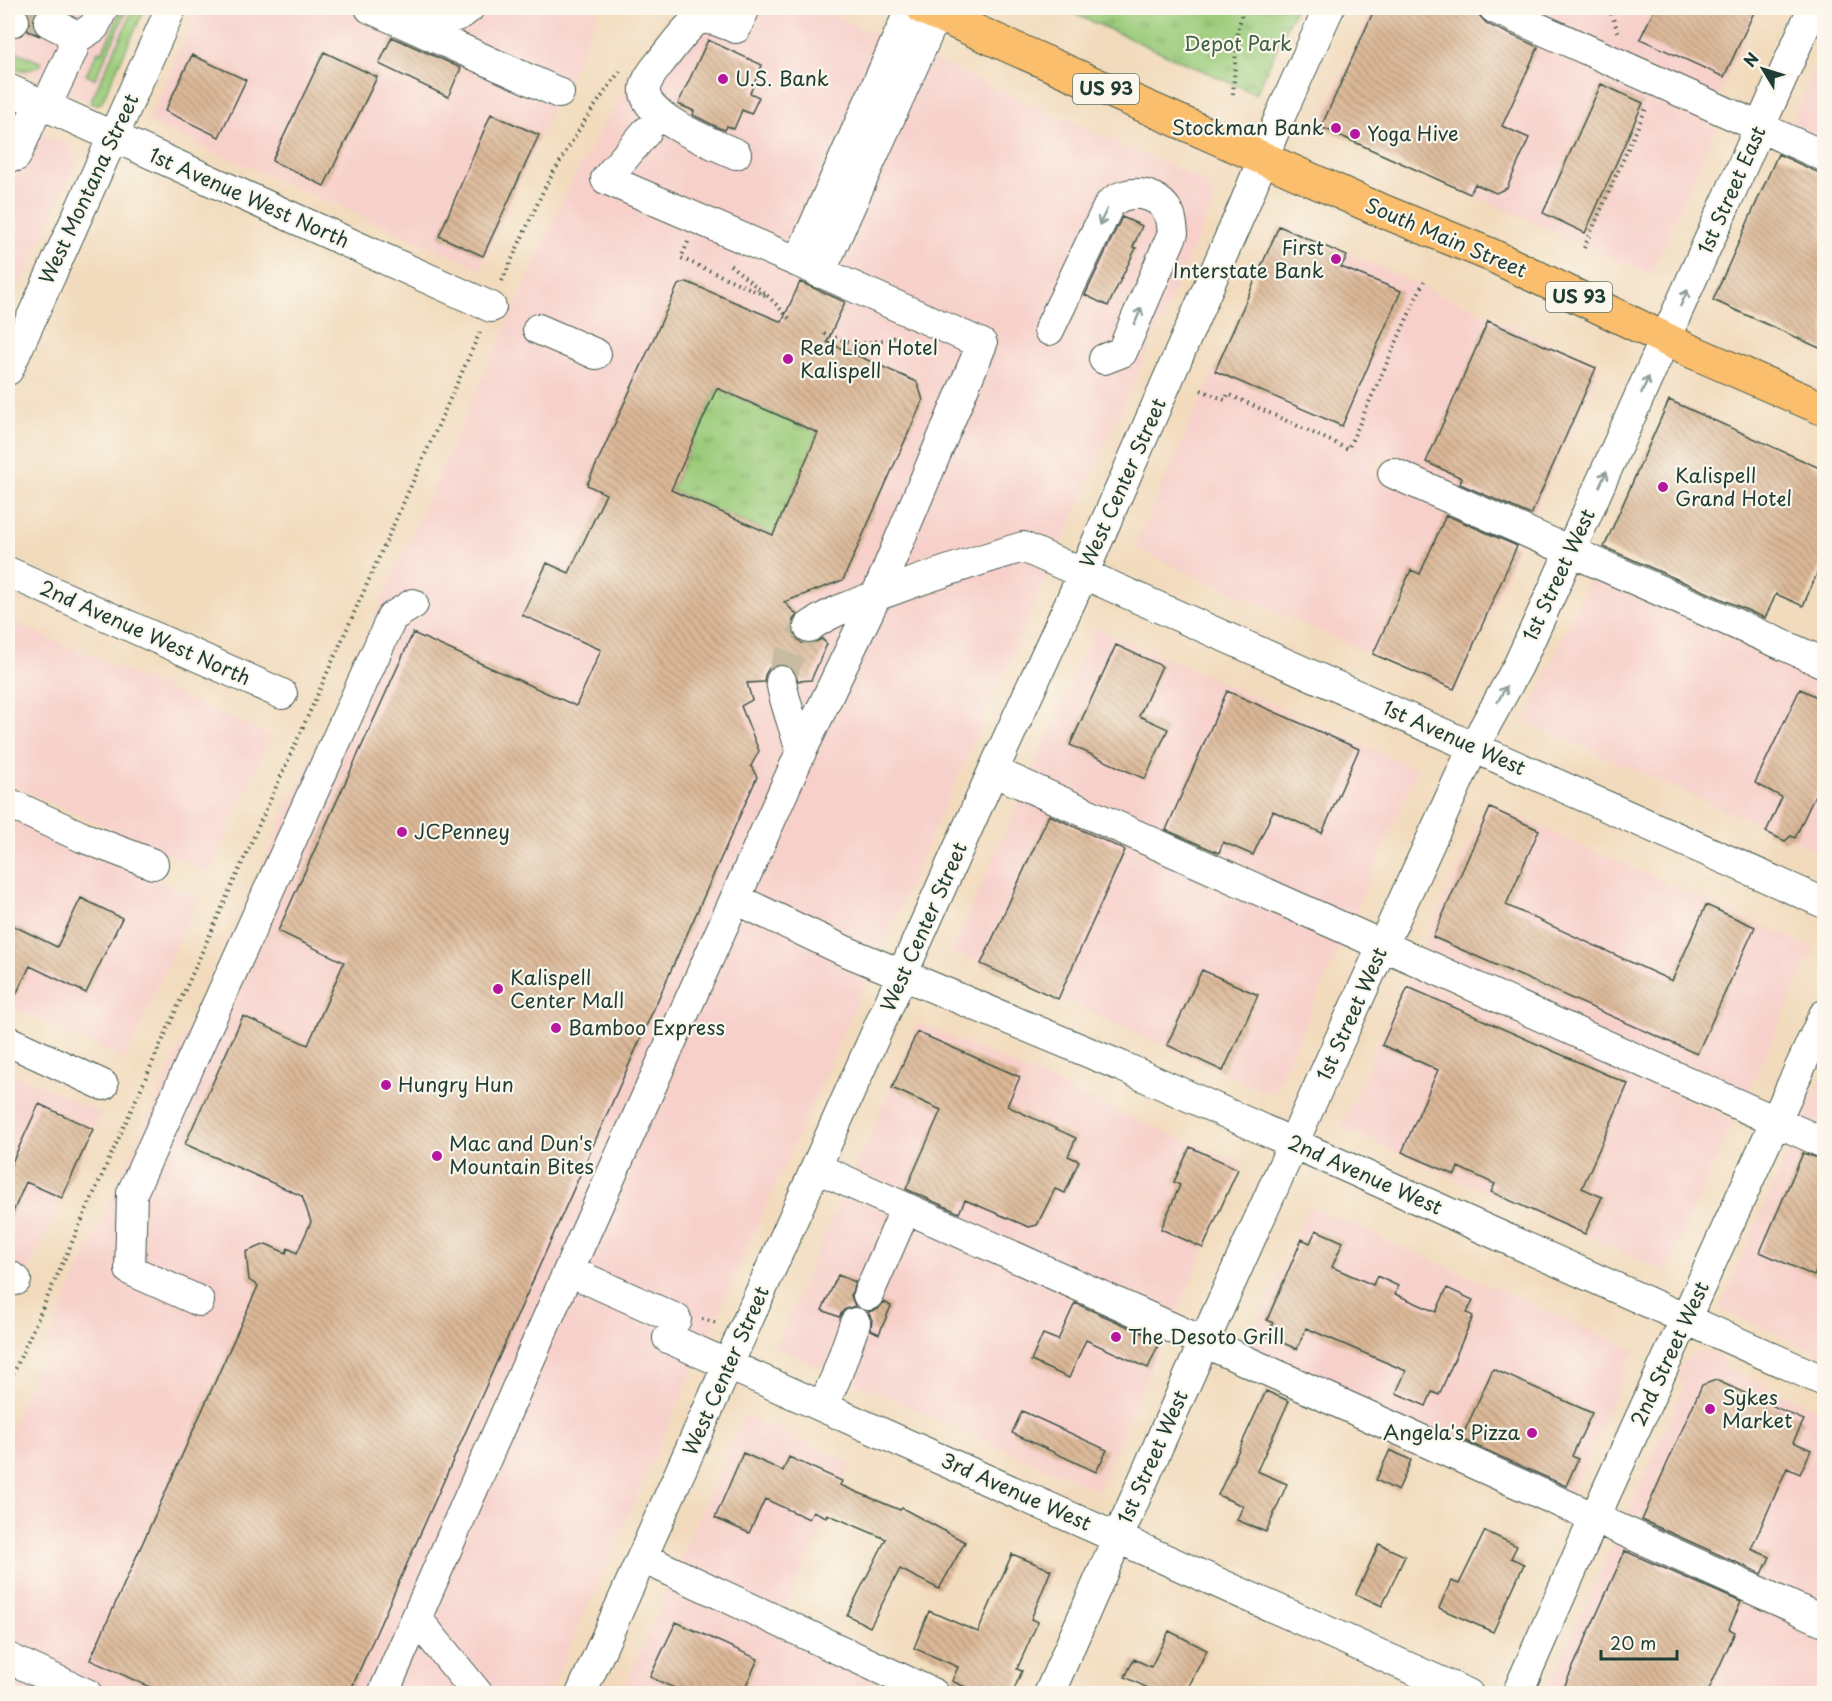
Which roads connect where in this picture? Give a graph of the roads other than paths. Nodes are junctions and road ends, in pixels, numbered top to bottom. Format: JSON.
{"nodes":[{"id":1,"x":103,"y":8,"type":"edge"},
{"id":2,"x":171,"y":8,"type":"edge"},
{"id":3,"x":369,"y":8,"type":"edge"},
{"id":4,"x":425,"y":8,"type":"edge"},
{"id":5,"x":469,"y":8,"type":"edge"},
{"id":6,"x":1329,"y":8,"type":"edge"},
{"id":7,"x":1494,"y":8,"type":"edge"},
{"id":8,"x":1813,"y":8,"type":"edge"},
{"id":9,"x":923,"y":10,"type":"edge"},
{"id":10,"x":732,"y":18,"type":"edge"},
{"id":11,"x":46,"y":28,"type":"tunnel mouth"},
{"id":12,"x":73,"y":45,"type":"junction"},
{"id":13,"x":8,"y":89,"type":"edge"},
{"id":14,"x":559,"y":93,"type":"dead end"},
{"id":15,"x":43,"y":105,"type":"junction"},
{"id":16,"x":691,"y":118,"type":"dead end"},
{"id":17,"x":1761,"y":126,"type":"junction"},
{"id":18,"x":646,"y":132,"type":"dead end"},
{"id":19,"x":114,"y":137,"type":"junction"},
{"id":20,"x":734,"y":154,"type":"dead end"},
{"id":21,"x":16,"y":156,"type":"dead end"},
{"id":22,"x":1824,"y":156,"type":"edge"},
{"id":23,"x":1263,"y":158,"type":"junction"},
{"id":24,"x":809,"y":268,"type":"junction"},
{"id":25,"x":491,"y":307,"type":"road end"},
{"id":26,"x":538,"y":329,"type":"dead end"},
{"id":27,"x":1049,"y":330,"type":"dead end"},
{"id":28,"x":14,"y":337,"type":"edge"},
{"id":29,"x":1666,"y":340,"type":"junction"},
{"id":30,"x":596,"y":354,"type":"dead end"},
{"id":31,"x":1104,"y":359,"type":"dead end"},
{"id":32,"x":8,"y":370,"type":"edge"},
{"id":33,"x":1824,"y":409,"type":"edge"},
{"id":34,"x":1394,"y":473,"type":"dead end"},
{"id":35,"x":1571,"y":552,"type":"junction"},
{"id":36,"x":8,"y":572,"type":"edge"},
{"id":37,"x":1083,"y":574,"type":"junction"},
{"id":38,"x":876,"y":596,"type":"junction"},
{"id":39,"x":413,"y":604,"type":"dead end"},
{"id":40,"x":809,"y":627,"type":"tunnel mouth"},
{"id":41,"x":1824,"y":663,"type":"edge"},
{"id":42,"x":781,"y":681,"type":"tunnel mouth"},
{"id":43,"x":282,"y":694,"type":"dead end"},
{"id":44,"x":1474,"y":746,"type":"junction"},
{"id":45,"x":801,"y":752,"type":"junction"},
{"id":46,"x":993,"y":771,"type":"junction"},
{"id":47,"x":8,"y":803,"type":"edge"},
{"id":48,"x":153,"y":864,"type":"dead end"},
{"id":49,"x":736,"y":899,"type":"junction"},
{"id":50,"x":1824,"y":903,"type":"edge"},
{"id":51,"x":1383,"y":946,"type":"junction"},
{"id":52,"x":903,"y":975,"type":"junction"},
{"id":53,"x":1824,"y":1015,"type":"edge"},
{"id":54,"x":8,"y":1041,"type":"edge"},
{"id":55,"x":103,"y":1085,"type":"dead end"},
{"id":56,"x":1777,"y":1122,"type":"junction"},
{"id":57,"x":1824,"y":1143,"type":"edge"},
{"id":58,"x":1293,"y":1144,"type":"junction"},
{"id":59,"x":817,"y":1168,"type":"junction"},
{"id":60,"x":906,"y":1208,"type":"junction"},
{"id":61,"x":569,"y":1271,"type":"junction"},
{"id":62,"x":868,"y":1295,"type":"dead end"},
{"id":63,"x":199,"y":1301,"type":"dead end"},
{"id":64,"x":1687,"y":1319,"type":"junction"},
{"id":65,"x":855,"y":1323,"type":"dead end"},
{"id":66,"x":1204,"y":1342,"type":"junction"},
{"id":67,"x":729,"y":1365,"type":"junction"},
{"id":68,"x":1824,"y":1381,"type":"edge"},
{"id":69,"x":823,"y":1406,"type":"junction"},
{"id":70,"x":1595,"y":1517,"type":"junction"},
{"id":71,"x":1118,"y":1537,"type":"junction"},
{"id":72,"x":643,"y":1558,"type":"junction"},
{"id":73,"x":417,"y":1619,"type":"junction"},
{"id":74,"x":1824,"y":1621,"type":"edge"},
{"id":75,"x":8,"y":1658,"type":"edge"},
{"id":76,"x":87,"y":1694,"type":"edge"},
{"id":77,"x":383,"y":1694,"type":"edge"},
{"id":78,"x":478,"y":1694,"type":"edge"},
{"id":79,"x":581,"y":1694,"type":"edge"},
{"id":80,"x":934,"y":1694,"type":"edge"},
{"id":81,"x":1049,"y":1694,"type":"edge"},
{"id":82,"x":1468,"y":1694,"type":"edge"},
{"id":83,"x":1518,"y":1694,"type":"edge"}],
"edges":[{"from":1,"to":12,"type":"street"},
{"from":2,"to":19,"type":"street","name":"West Montana Street"},
{"from":3,"to":14,"type":"street"},
{"from":4,"to":5,"type":"street"},
{"from":6,"to":23,"type":"street","name":"West Center Street"},
{"from":7,"to":17,"type":"street"},
{"from":8,"to":17,"type":"street","name":"1st Street East"},
{"from":9,"to":23,"type":"main road","number":"US 93"},
{"from":9,"to":24,"type":"street"},
{"from":10,"to":16,"type":"street"},
{"from":10,"to":20,"type":"street"},
{"from":11,"to":12,"type":"street"},
{"from":12,"to":15,"type":"street"},
{"from":13,"to":15,"type":"street","name":"1st Avenue West North"},
{"from":15,"to":19,"type":"street","name":"1st Avenue West North"},
{"from":15,"to":21,"type":"street"},
{"from":17,"to":22,"type":"street"},
{"from":29,"to":17,"type":"street","name":"1st Street East","one_way":true},
{"from":18,"to":24,"type":"street"},
{"from":19,"to":25,"type":"street","name":"1st Avenue West North"},
{"from":19,"to":28,"type":"street","name":"West Montana Street"},
{"from":23,"to":29,"type":"main road","name":"South Main Street","number":"US 93"},
{"from":23,"to":37,"type":"street","name":"West Center Street"},
{"from":24,"to":38,"type":"street"},
{"from":26,"to":30,"type":"street"},
{"from":31,"to":27,"type":"street","one_way":true},
{"from":28,"to":32,"type":"street","name":"West Montana Street"},
{"from":29,"to":33,"type":"main road","name":"South Main Street","number":"US 93"},
{"from":35,"to":29,"type":"street","name":"1st Street West","one_way":true},
{"from":34,"to":35,"type":"street"},
{"from":35,"to":41,"type":"street"},
{"from":44,"to":35,"type":"street","name":"1st Street West","one_way":true},
{"from":36,"to":43,"type":"street","name":"2nd Avenue West North"},
{"from":37,"to":38,"type":"street","name":"1st Avenue West"},
{"from":37,"to":44,"type":"street","name":"1st Avenue West"},
{"from":37,"to":46,"type":"street","name":"West Center Street"},
{"from":38,"to":40,"type":"street","name":"1st Avenue West"},
{"from":38,"to":45,"type":"street"},
{"from":39,"to":63,"type":"street"},
{"from":42,"to":45,"type":"street"},
{"from":44,"to":50,"type":"street","name":"1st Avenue West"},
{"from":44,"to":51,"type":"street","name":"1st Street West"},
{"from":45,"to":49,"type":"street"},
{"from":46,"to":51,"type":"street"},
{"from":46,"to":52,"type":"street","name":"West Center Street"},
{"from":47,"to":48,"type":"street"},
{"from":49,"to":52,"type":"street","name":"2nd Avenue West"},
{"from":49,"to":61,"type":"street"},
{"from":51,"to":56,"type":"street"},
{"from":51,"to":58,"type":"street","name":"1st Street West"},
{"from":52,"to":58,"type":"street","name":"2nd Avenue West"},
{"from":52,"to":59,"type":"street","name":"West Center Street"},
{"from":53,"to":56,"type":"street","name":"2nd Street West"},
{"from":54,"to":55,"type":"street"},
{"from":56,"to":57,"type":"street"},
{"from":56,"to":64,"type":"street","name":"2nd Street West"},
{"from":58,"to":64,"type":"street","name":"2nd Avenue West"},
{"from":58,"to":66,"type":"street","name":"1st Street West"},
{"from":59,"to":60,"type":"street"},
{"from":59,"to":67,"type":"street","name":"West Center Street"},
{"from":60,"to":62,"type":"street"},
{"from":60,"to":66,"type":"street"},
{"from":61,"to":67,"type":"street","name":"3rd Avenue West"},
{"from":61,"to":73,"type":"street"},
{"from":64,"to":68,"type":"street","name":"2nd Avenue West"},
{"from":64,"to":70,"type":"street","name":"2nd Street West"},
{"from":65,"to":69,"type":"street"},
{"from":66,"to":70,"type":"street"},
{"from":66,"to":71,"type":"street","name":"1st Street West"},
{"from":67,"to":69,"type":"street","name":"3rd Avenue West"},
{"from":67,"to":72,"type":"street","name":"West Center Street"},
{"from":69,"to":71,"type":"street","name":"3rd Avenue West"},
{"from":70,"to":74,"type":"street"},
{"from":70,"to":83,"type":"street","name":"2nd Street West"},
{"from":71,"to":81,"type":"street","name":"1st Street West"},
{"from":71,"to":82,"type":"street","name":"3rd Avenue West"},
{"from":72,"to":79,"type":"street","name":"West Center Street"},
{"from":72,"to":80,"type":"street"},
{"from":73,"to":77,"type":"street"},
{"from":73,"to":78,"type":"street"},
{"from":75,"to":76,"type":"street"}]}
